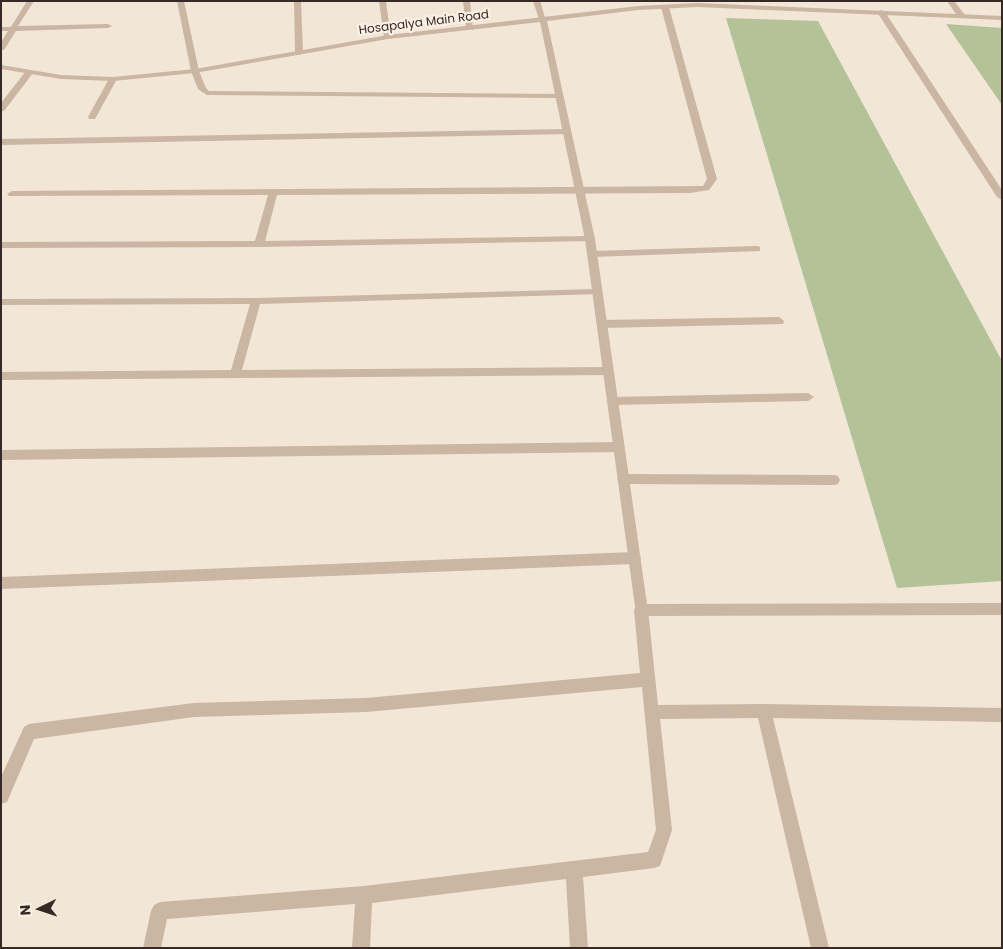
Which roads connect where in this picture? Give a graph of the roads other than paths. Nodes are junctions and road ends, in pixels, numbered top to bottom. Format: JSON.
{"nodes":[{"id":1,"x":31,"y":1,"type":"edge"},
{"id":2,"x":180,"y":1,"type":"edge"},
{"id":3,"x":297,"y":1,"type":"edge"},
{"id":4,"x":382,"y":1,"type":"edge"},
{"id":5,"x":466,"y":1,"type":"edge"},
{"id":6,"x":536,"y":1,"type":"edge"},
{"id":7,"x":950,"y":1,"type":"edge"},
{"id":8,"x":665,"y":7,"type":"junction"},
{"id":9,"x":881,"y":12,"type":"junction"},
{"id":10,"x":960,"y":15,"type":"junction"},
{"id":11,"x":1002,"y":18,"type":"edge"},
{"id":12,"x":543,"y":20,"type":"junction"},
{"id":13,"x":108,"y":26,"type":"dead end"},
{"id":14,"x":470,"y":28,"type":"junction"},
{"id":15,"x":1,"y":29,"type":"edge"},
{"id":16,"x":14,"y":29,"type":"junction"},
{"id":17,"x":388,"y":37,"type":"junction"},
{"id":18,"x":1,"y":48,"type":"edge"},
{"id":19,"x":299,"y":53,"type":"junction"},
{"id":20,"x":1,"y":68,"type":"edge"},
{"id":21,"x":195,"y":71,"type":"junction"},
{"id":22,"x":29,"y":73,"type":"junction"},
{"id":23,"x":113,"y":79,"type":"junction"},
{"id":24,"x":559,"y":96,"type":"junction"},
{"id":25,"x":1,"y":110,"type":"edge"},
{"id":26,"x":92,"y":117,"type":"dead end"},
{"id":27,"x":567,"y":132,"type":"junction"},
{"id":28,"x":1,"y":142,"type":"edge"},
{"id":29,"x":580,"y":190,"type":"junction"},
{"id":30,"x":273,"y":193,"type":"junction"},
{"id":31,"x":12,"y":194,"type":"dead end"},
{"id":32,"x":1002,"y":197,"type":"edge"},
{"id":33,"x":590,"y":239,"type":"junction"},
{"id":34,"x":259,"y":244,"type":"junction"},
{"id":35,"x":1,"y":245,"type":"edge"},
{"id":36,"x":757,"y":249,"type":"dead end"},
{"id":37,"x":592,"y":254,"type":"junction"},
{"id":38,"x":597,"y":292,"type":"junction"},
{"id":39,"x":256,"y":301,"type":"junction"},
{"id":40,"x":1,"y":302,"type":"edge"},
{"id":41,"x":779,"y":321,"type":"dead end"},
{"id":42,"x":602,"y":324,"type":"junction"},
{"id":43,"x":608,"y":371,"type":"junction"},
{"id":44,"x":236,"y":373,"type":"junction"},
{"id":45,"x":1,"y":376,"type":"edge"},
{"id":46,"x":808,"y":397,"type":"dead end"},
{"id":47,"x":612,"y":401,"type":"junction"},
{"id":48,"x":619,"y":447,"type":"junction"},
{"id":49,"x":1,"y":455,"type":"edge"},
{"id":50,"x":623,"y":479,"type":"junction"},
{"id":51,"x":834,"y":480,"type":"dead end"},
{"id":52,"x":634,"y":558,"type":"junction"},
{"id":53,"x":1,"y":583,"type":"edge"},
{"id":54,"x":1002,"y":609,"type":"edge"},
{"id":55,"x":641,"y":610,"type":"junction"},
{"id":56,"x":648,"y":679,"type":"junction"},
{"id":57,"x":764,"y":711,"type":"junction"},
{"id":58,"x":652,"y":712,"type":"junction"},
{"id":59,"x":1002,"y":715,"type":"edge"},
{"id":60,"x":1,"y":796,"type":"edge"},
{"id":61,"x":574,"y":870,"type":"junction"},
{"id":62,"x":364,"y":895,"type":"junction"},
{"id":63,"x":152,"y":948,"type":"edge"},
{"id":64,"x":360,"y":948,"type":"edge"},
{"id":65,"x":579,"y":948,"type":"edge"},
{"id":66,"x":820,"y":948,"type":"edge"}],
"edges":[{"from":1,"to":16,"type":"street"},
{"from":2,"to":21,"type":"street"},
{"from":3,"to":19,"type":"street"},
{"from":4,"to":17,"type":"street"},
{"from":5,"to":14,"type":"street"},
{"from":6,"to":12,"type":"street"},
{"from":7,"to":10,"type":"street"},
{"from":8,"to":9,"type":"street","name":"Hosapalya Main Road"},
{"from":8,"to":12,"type":"street","name":"Hosapalya Main Road"},
{"from":8,"to":29,"type":"street"},
{"from":9,"to":10,"type":"street","name":"Hosapalya Main Road"},
{"from":9,"to":32,"type":"street"},
{"from":10,"to":11,"type":"street","name":"Hosapalya Main Road"},
{"from":12,"to":14,"type":"street","name":"Hosapalya Main Road"},
{"from":12,"to":24,"type":"street"},
{"from":13,"to":16,"type":"street"},
{"from":14,"to":17,"type":"street","name":"Hosapalya Main Road"},
{"from":15,"to":16,"type":"street"},
{"from":16,"to":18,"type":"street"},
{"from":17,"to":19,"type":"street","name":"Hosapalya Main Road"},
{"from":19,"to":21,"type":"street","name":"Hosapalya Main Road"},
{"from":20,"to":22,"type":"street","name":"Hosapalya Main Road"},
{"from":21,"to":23,"type":"street","name":"Hosapalya Main Road"},
{"from":21,"to":24,"type":"street"},
{"from":22,"to":23,"type":"street","name":"Hosapalya Main Road"},
{"from":22,"to":25,"type":"street"},
{"from":23,"to":26,"type":"street"},
{"from":24,"to":27,"type":"street"},
{"from":27,"to":28,"type":"street"},
{"from":27,"to":29,"type":"street"},
{"from":29,"to":30,"type":"street"},
{"from":29,"to":33,"type":"street"},
{"from":30,"to":31,"type":"street"},
{"from":30,"to":34,"type":"street"},
{"from":33,"to":34,"type":"street"},
{"from":33,"to":37,"type":"street"},
{"from":34,"to":35,"type":"street"},
{"from":36,"to":37,"type":"street"},
{"from":37,"to":38,"type":"street"},
{"from":38,"to":39,"type":"street"},
{"from":38,"to":42,"type":"street"},
{"from":39,"to":40,"type":"street"},
{"from":39,"to":44,"type":"street"},
{"from":41,"to":42,"type":"street"},
{"from":42,"to":43,"type":"street"},
{"from":43,"to":44,"type":"street"},
{"from":43,"to":47,"type":"street"},
{"from":44,"to":45,"type":"street"},
{"from":46,"to":47,"type":"street"},
{"from":47,"to":48,"type":"street"},
{"from":48,"to":49,"type":"street"},
{"from":48,"to":50,"type":"street"},
{"from":50,"to":51,"type":"street"},
{"from":50,"to":52,"type":"street"},
{"from":52,"to":53,"type":"street"},
{"from":52,"to":55,"type":"street"},
{"from":54,"to":55,"type":"street"},
{"from":55,"to":56,"type":"street"},
{"from":56,"to":58,"type":"street"},
{"from":56,"to":60,"type":"street"},
{"from":57,"to":58,"type":"street"},
{"from":57,"to":59,"type":"street"},
{"from":57,"to":66,"type":"street"},
{"from":58,"to":61,"type":"street"},
{"from":61,"to":62,"type":"street"},
{"from":61,"to":65,"type":"street"},
{"from":62,"to":63,"type":"street"},
{"from":62,"to":64,"type":"street"}]}
